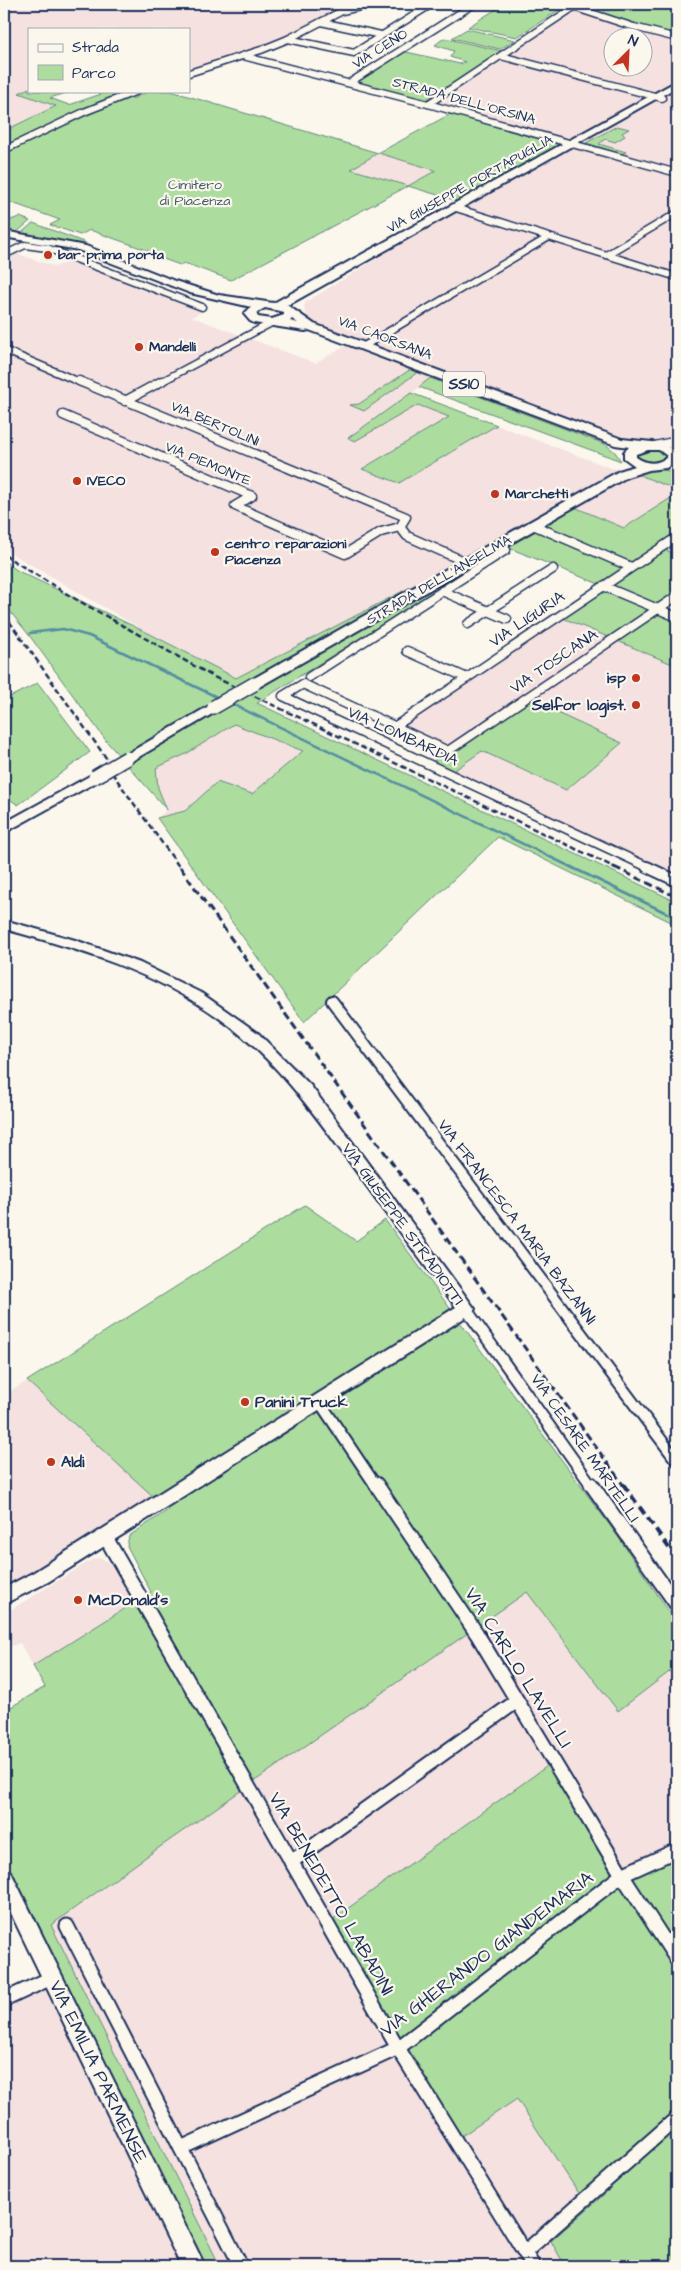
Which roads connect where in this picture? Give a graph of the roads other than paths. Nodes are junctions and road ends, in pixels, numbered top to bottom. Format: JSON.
{"nodes":[{"id":1,"x":373,"y":4,"type":"edge"},
{"id":2,"x":432,"y":4,"type":"edge"},
{"id":3,"x":474,"y":4,"type":"edge"},
{"id":4,"x":564,"y":4,"type":"edge"},
{"id":5,"x":574,"y":7,"type":"junction"},
{"id":6,"x":321,"y":22,"type":"junction"},
{"id":7,"x":382,"y":36,"type":"junction"},
{"id":8,"x":677,"y":38,"type":"edge"},
{"id":9,"x":288,"y":39,"type":"junction"},
{"id":10,"x":243,"y":56,"type":"junction"},
{"id":11,"x":501,"y":56,"type":"junction"},
{"id":12,"x":190,"y":73,"type":"edge"},
{"id":13,"x":349,"y":83,"type":"junction"},
{"id":14,"x":677,"y":84,"type":"edge"},
{"id":15,"x":677,"y":89,"type":"edge"},
{"id":16,"x":134,"y":92,"type":"edge"},
{"id":17,"x":659,"y":97,"type":"junction"},
{"id":18,"x":428,"y":104,"type":"junction"},
{"id":19,"x":575,"y":144,"type":"junction"},
{"id":20,"x":4,"y":150,"type":"edge"},
{"id":21,"x":677,"y":173,"type":"edge"},
{"id":22,"x":459,"y":209,"type":"junction"},
{"id":23,"x":677,"y":213,"type":"edge"},
{"id":24,"x":4,"y":234,"type":"edge"},
{"id":25,"x":549,"y":237,"type":"junction"},
{"id":26,"x":4,"y":240,"type":"edge"},
{"id":27,"x":606,"y":255,"type":"junction"},
{"id":28,"x":4,"y":256,"type":"edge"},
{"id":29,"x":677,"y":277,"type":"edge"},
{"id":30,"x":269,"y":305,"type":"junction"},
{"id":31,"x":202,"y":307,"type":"dead end"},
{"id":32,"x":290,"y":312,"type":"junction"},
{"id":33,"x":256,"y":322,"type":"junction"},
{"id":34,"x":276,"y":322,"type":"junction"},
{"id":35,"x":364,"y":346,"type":"junction"},
{"id":36,"x":4,"y":350,"type":"edge"},
{"id":37,"x":125,"y":401,"type":"junction"},
{"id":38,"x":63,"y":416,"type":"dead end"},
{"id":39,"x":677,"y":442,"type":"edge"},
{"id":40,"x":642,"y":446,"type":"junction"},
{"id":41,"x":655,"y":446,"type":"junction"},
{"id":42,"x":675,"y":454,"type":"edge"},
{"id":43,"x":631,"y":458,"type":"junction"},
{"id":44,"x":653,"y":466,"type":"junction"},
{"id":45,"x":677,"y":469,"type":"edge"},
{"id":46,"x":622,"y":474,"type":"junction"},
{"id":47,"x":533,"y":525,"type":"junction"},
{"id":48,"x":400,"y":527,"type":"junction"},
{"id":49,"x":677,"y":537,"type":"edge"},
{"id":50,"x":506,"y":550,"type":"dead end"},
{"id":51,"x":468,"y":563,"type":"junction"},
{"id":52,"x":631,"y":567,"type":"junction"},
{"id":53,"x":553,"y":569,"type":"dead end"},
{"id":54,"x":603,"y":586,"type":"junction"},
{"id":55,"x":442,"y":591,"type":"junction"},
{"id":56,"x":677,"y":596,"type":"edge"},
{"id":57,"x":658,"y":609,"type":"junction"},
{"id":58,"x":488,"y":611,"type":"junction"},
{"id":59,"x":677,"y":617,"type":"edge"},
{"id":60,"x":507,"y":619,"type":"dead end"},
{"id":61,"x":468,"y":624,"type":"dead end"},
{"id":62,"x":407,"y":651,"type":"dead end"},
{"id":63,"x":310,"y":677,"type":"dead end"},
{"id":64,"x":467,"y":678,"type":"junction"},
{"id":65,"x":394,"y":727,"type":"junction"},
{"id":66,"x":448,"y":751,"type":"joint"},
{"id":67,"x":4,"y":829,"type":"edge"},
{"id":68,"x":677,"y":881,"type":"edge"},
{"id":69,"x":4,"y":924,"type":"edge"},
{"id":70,"x":332,"y":1000,"type":"dead end"},
{"id":71,"x":466,"y":1309,"type":"junction"},
{"id":72,"x":319,"y":1402,"type":"junction"},
{"id":73,"x":677,"y":1461,"type":"edge"},
{"id":74,"x":105,"y":1536,"type":"junction"},
{"id":75,"x":41,"y":1577,"type":"junction"},
{"id":76,"x":4,"y":1597,"type":"edge"},
{"id":77,"x":4,"y":1605,"type":"edge"},
{"id":78,"x":677,"y":1605,"type":"edge"},
{"id":79,"x":517,"y":1701,"type":"junction"},
{"id":80,"x":677,"y":1850,"type":"edge"},
{"id":81,"x":291,"y":1862,"type":"junction"},
{"id":82,"x":622,"y":1875,"type":"junction"},
{"id":83,"x":4,"y":1878,"type":"edge"},
{"id":84,"x":67,"y":1926,"type":"dead end"},
{"id":85,"x":677,"y":1960,"type":"edge"},
{"id":86,"x":51,"y":1978,"type":"junction"},
{"id":87,"x":4,"y":2000,"type":"edge"},
{"id":88,"x":398,"y":2048,"type":"junction"},
{"id":89,"x":677,"y":2118,"type":"edge"},
{"id":90,"x":181,"y":2148,"type":"junction"},
{"id":91,"x":525,"y":2252,"type":"junction"},
{"id":92,"x":193,"y":2266,"type":"edge"},
{"id":93,"x":242,"y":2266,"type":"edge"},
{"id":94,"x":533,"y":2266,"type":"edge"}],
"edges":[{"from":1,"to":6,"type":"street"},
{"from":2,"to":7,"type":"street"},
{"from":3,"to":13,"type":"street","name":"VIA CENO"},
{"from":4,"to":5,"type":"street"},
{"from":5,"to":8,"type":"street"},
{"from":5,"to":11,"type":"street"},
{"from":6,"to":7,"type":"street"},
{"from":6,"to":9,"type":"street"},
{"from":7,"to":9,"type":"street"},
{"from":9,"to":10,"type":"street"},
{"from":10,"to":12,"type":"street"},
{"from":10,"to":13,"type":"street","name":"STRADA DELL'ORSINA"},
{"from":11,"to":17,"type":"street"},
{"from":11,"to":18,"type":"street"},
{"from":13,"to":18,"type":"street","name":"STRADA DELL'ORSINA"},
{"from":14,"to":17,"type":"main road","name":"VIA GIUSEPPE PORTAPUGLIA"},
{"from":15,"to":17,"type":"main road","name":"VIA GIUSEPPE PORTAPUGLIA"},
{"from":16,"to":20,"type":"street"},
{"from":17,"to":19,"type":"main road","name":"VIA GIUSEPPE PORTAPUGLIA"},
{"from":18,"to":19,"type":"street","name":"STRADA DELL'ORSINA"},
{"from":19,"to":21,"type":"street","name":"STRADA DELL'ORSINA"},
{"from":19,"to":22,"type":"main road","name":"VIA GIUSEPPE PORTAPUGLIA"},
{"from":22,"to":25,"type":"street"},
{"from":22,"to":30,"type":"main road","name":"VIA GIUSEPPE PORTAPUGLIA"},
{"from":22,"to":32,"type":"main road","name":"VIA GIUSEPPE PORTAPUGLIA"},
{"from":23,"to":27,"type":"street"},
{"from":24,"to":30,"type":"main road","number":"SS10"},
{"from":25,"to":27,"type":"street"},
{"from":25,"to":35,"type":"street"},
{"from":26,"to":33,"type":"main road","number":"SS10"},
{"from":27,"to":29,"type":"street"},
{"from":28,"to":31,"type":"street"},
{"from":30,"to":32,"type":"main road","number":"SS10"},
{"from":30,"to":33,"type":"main road"},
{"from":32,"to":34,"type":"main road"},
{"from":32,"to":35,"type":"main road","name":"VIA CAORSANA","number":"SS10"},
{"from":33,"to":34,"type":"main road","number":"SS10"},
{"from":33,"to":37,"type":"street"},
{"from":34,"to":43,"type":"main road","name":"VIA CAORSANA","number":"SS10"},
{"from":35,"to":40,"type":"main road","name":"VIA CAORSANA","number":"SS10"},
{"from":36,"to":37,"type":"street","name":"VIA BERTOLINI"},
{"from":37,"to":48,"type":"street","name":"VIA BERTOLINI"},
{"from":38,"to":48,"type":"street","name":"VIA PIEMONTE"},
{"from":39,"to":41,"type":"street"},
{"from":40,"to":41,"type":"main road","number":"SS10"},
{"from":40,"to":43,"type":"main road","name":"STRADA DELL'ANSELMA"},
{"from":41,"to":42,"type":"main road","number":"SS10"},
{"from":42,"to":44,"type":"main road","number":"SS10"},
{"from":43,"to":44,"type":"main road","number":"SS10"},
{"from":43,"to":46,"type":"main road","name":"STRADA DELL'ANSELMA"},
{"from":44,"to":45,"type":"main road","number":"SS10"},
{"from":44,"to":46,"type":"main road","name":"STRADA DELL'ANSELMA"},
{"from":46,"to":47,"type":"main road","name":"STRADA DELL'ANSELMA"},
{"from":47,"to":51,"type":"main road","name":"STRADA DELL'ANSELMA"},
{"from":47,"to":52,"type":"street"},
{"from":48,"to":51,"type":"street"},
{"from":49,"to":52,"type":"street","name":"VIA LIGURIA"},
{"from":50,"to":55,"type":"street"},
{"from":51,"to":67,"type":"main road","name":"STRADA DELL'ANSELMA","bridge":true},
{"from":52,"to":54,"type":"street","name":"VIA LIGURIA"},
{"from":53,"to":58,"type":"street"},
{"from":54,"to":57,"type":"street"},
{"from":54,"to":64,"type":"street","name":"VIA LIGURIA"},
{"from":55,"to":58,"type":"street"},
{"from":55,"to":63,"type":"street"},
{"from":56,"to":57,"type":"street","name":"VIA TOSCANA"},
{"from":57,"to":59,"type":"street"},
{"from":57,"to":66,"type":"street","name":"VIA TOSCANA"},
{"from":58,"to":60,"type":"street"},
{"from":58,"to":61,"type":"street"},
{"from":62,"to":64,"type":"street"},
{"from":64,"to":65,"type":"street","name":"VIA LIGURIA"},
{"from":65,"to":66,"type":"street","name":"VIA LOMBARDIA"},
{"from":65,"to":68,"type":"street","name":"VIA LOMBARDIA"},
{"from":69,"to":71,"type":"main road","name":"VIA GIUSEPPE STRADIOTTI"},
{"from":70,"to":73,"type":"street","name":"VIA FRANCESCA MARIA BAZANNI"},
{"from":71,"to":72,"type":"main road","name":"VIA GIUSEPPE STRADIOTTI"},
{"from":71,"to":78,"type":"street","name":"VIA CESARE MARTELLI"},
{"from":72,"to":74,"type":"main road","name":"VIA GIUSEPPE STRADIOTTI"},
{"from":72,"to":79,"type":"street","name":"VIA CARLO LAVELLI"},
{"from":74,"to":75,"type":"main road","name":"VIA GIUSEPPE STRADIOTTI"},
{"from":74,"to":81,"type":"street","name":"VIA BENEDETTO LABADINI"},
{"from":75,"to":76,"type":"main road","name":"VIA GIUSEPPE STRADIOTTI"},
{"from":75,"to":77,"type":"main road","name":"VIA GIUSEPPE STRADIOTTI"},
{"from":79,"to":81,"type":"street"},
{"from":79,"to":82,"type":"street","name":"VIA CARLO LAVELLI"},
{"from":80,"to":82,"type":"street","name":"VIA GHERANDO GIANDEMARIA"},
{"from":81,"to":88,"type":"street","name":"VIA BENEDETTO LABADINI"},
{"from":82,"to":85,"type":"street","name":"VIA CARLO LAVELLI"},
{"from":82,"to":88,"type":"street","name":"VIA GHERANDO GIANDEMARIA"},
{"from":83,"to":86,"type":"main road","name":"VIA EMILIA PARMENSE"},
{"from":84,"to":90,"type":"street"},
{"from":86,"to":87,"type":"street"},
{"from":86,"to":92,"type":"main road","name":"VIA EMILIA PARMENSE"},
{"from":88,"to":90,"type":"street","name":"VIA GHERANDO GIANDEMARIA"},
{"from":88,"to":91,"type":"street","name":"VIA BENEDETTO LABADINI"},
{"from":89,"to":91,"type":"street"},
{"from":90,"to":93,"type":"street"},
{"from":91,"to":94,"type":"street","name":"VIA BENEDETTO LABADINI"}]}
